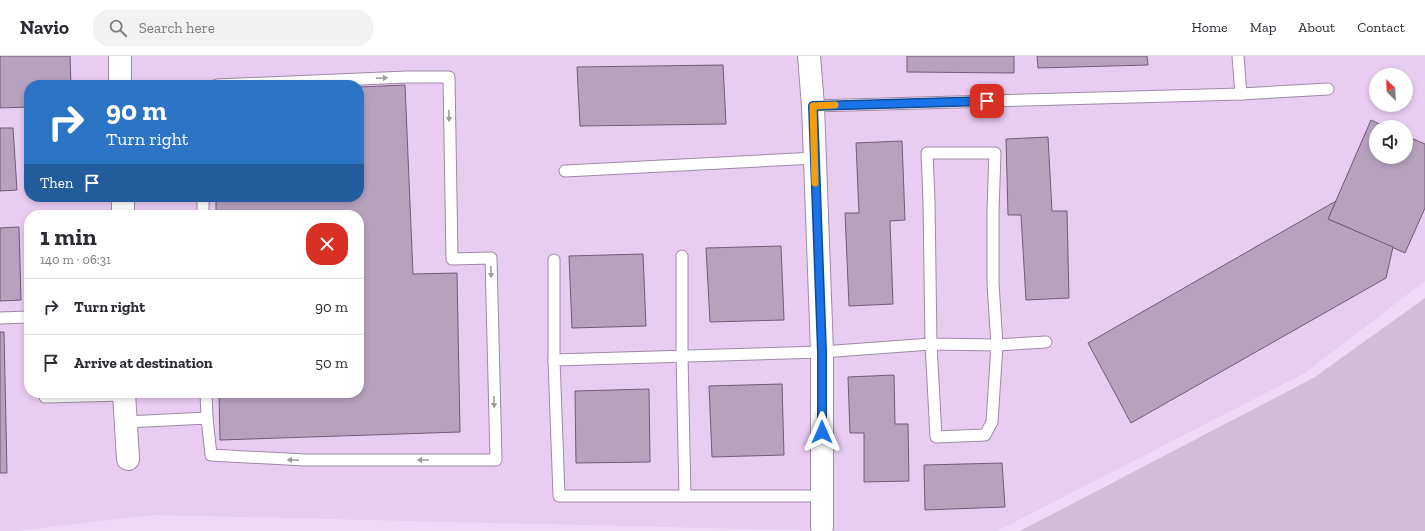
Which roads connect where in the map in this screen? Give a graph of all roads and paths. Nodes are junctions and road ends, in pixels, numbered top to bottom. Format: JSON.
{"nodes":[{"id":1,"x":120,"y":56,"type":"edge"},
{"id":2,"x":809,"y":56,"type":"edge"},
{"id":3,"x":1238,"y":56,"type":"edge"},
{"id":4,"x":120,"y":80,"type":"edge"},
{"id":5,"x":336,"y":80,"type":"edge"},
{"id":6,"x":1328,"y":89,"type":"dead end"},
{"id":7,"x":1241,"y":94,"type":"junction"},
{"id":8,"x":813,"y":106,"type":"junction"},
{"id":9,"x":814,"y":158,"type":"junction"},
{"id":10,"x":566,"y":171,"type":"dead end"},
{"id":11,"x":682,"y":256,"type":"dead end"},
{"id":12,"x":554,"y":260,"type":"dead end"},
{"id":13,"x":24,"y":317,"type":"edge"},
{"id":14,"x":0,"y":318,"type":"edge"},
{"id":15,"x":1046,"y":342,"type":"dead end"},
{"id":16,"x":931,"y":344,"type":"junction"},
{"id":17,"x":997,"y":345,"type":"junction"},
{"id":18,"x":822,"y":352,"type":"junction"},
{"id":19,"x":682,"y":356,"type":"junction"},
{"id":20,"x":554,"y":360,"type":"junction"},
{"id":21,"x":124,"y":398,"type":"edge"},
{"id":22,"x":206,"y":398,"type":"edge"},
{"id":23,"x":207,"y":418,"type":"junction"},
{"id":24,"x":126,"y":422,"type":"junction"},
{"id":25,"x":128,"y":459,"type":"dead end"},
{"id":26,"x":685,"y":496,"type":"junction"},
{"id":27,"x":822,"y":496,"type":"junction"},
{"id":28,"x":822,"y":527,"type":"dead end"}],
"edges":[{"from":1,"to":4,"type":"street"},
{"from":2,"to":8,"type":"street"},
{"from":3,"to":7,"type":"lane"},
{"from":5,"to":23,"type":"lane","one_way":true},
{"from":6,"to":7,"type":"lane"},
{"from":7,"to":8,"type":"lane"},
{"from":8,"to":9,"type":"street"},
{"from":9,"to":10,"type":"lane"},
{"from":9,"to":18,"type":"street"},
{"from":11,"to":19,"type":"lane"},
{"from":12,"to":20,"type":"lane"},
{"from":13,"to":14,"type":"lane"},
{"from":15,"to":17,"type":"lane"},
{"from":16,"to":17,"type":"lane"},
{"from":16,"to":17,"type":"lane"},
{"from":16,"to":17,"type":"lane"},
{"from":16,"to":18,"type":"lane"},
{"from":18,"to":19,"type":"lane"},
{"from":18,"to":27,"type":"street"},
{"from":19,"to":20,"type":"lane"},
{"from":19,"to":26,"type":"lane"},
{"from":20,"to":26,"type":"lane"},
{"from":21,"to":24,"type":"street"},
{"from":22,"to":23,"type":"lane"},
{"from":23,"to":24,"type":"lane"},
{"from":24,"to":25,"type":"street"},
{"from":26,"to":27,"type":"lane"},
{"from":27,"to":28,"type":"street"}]}
